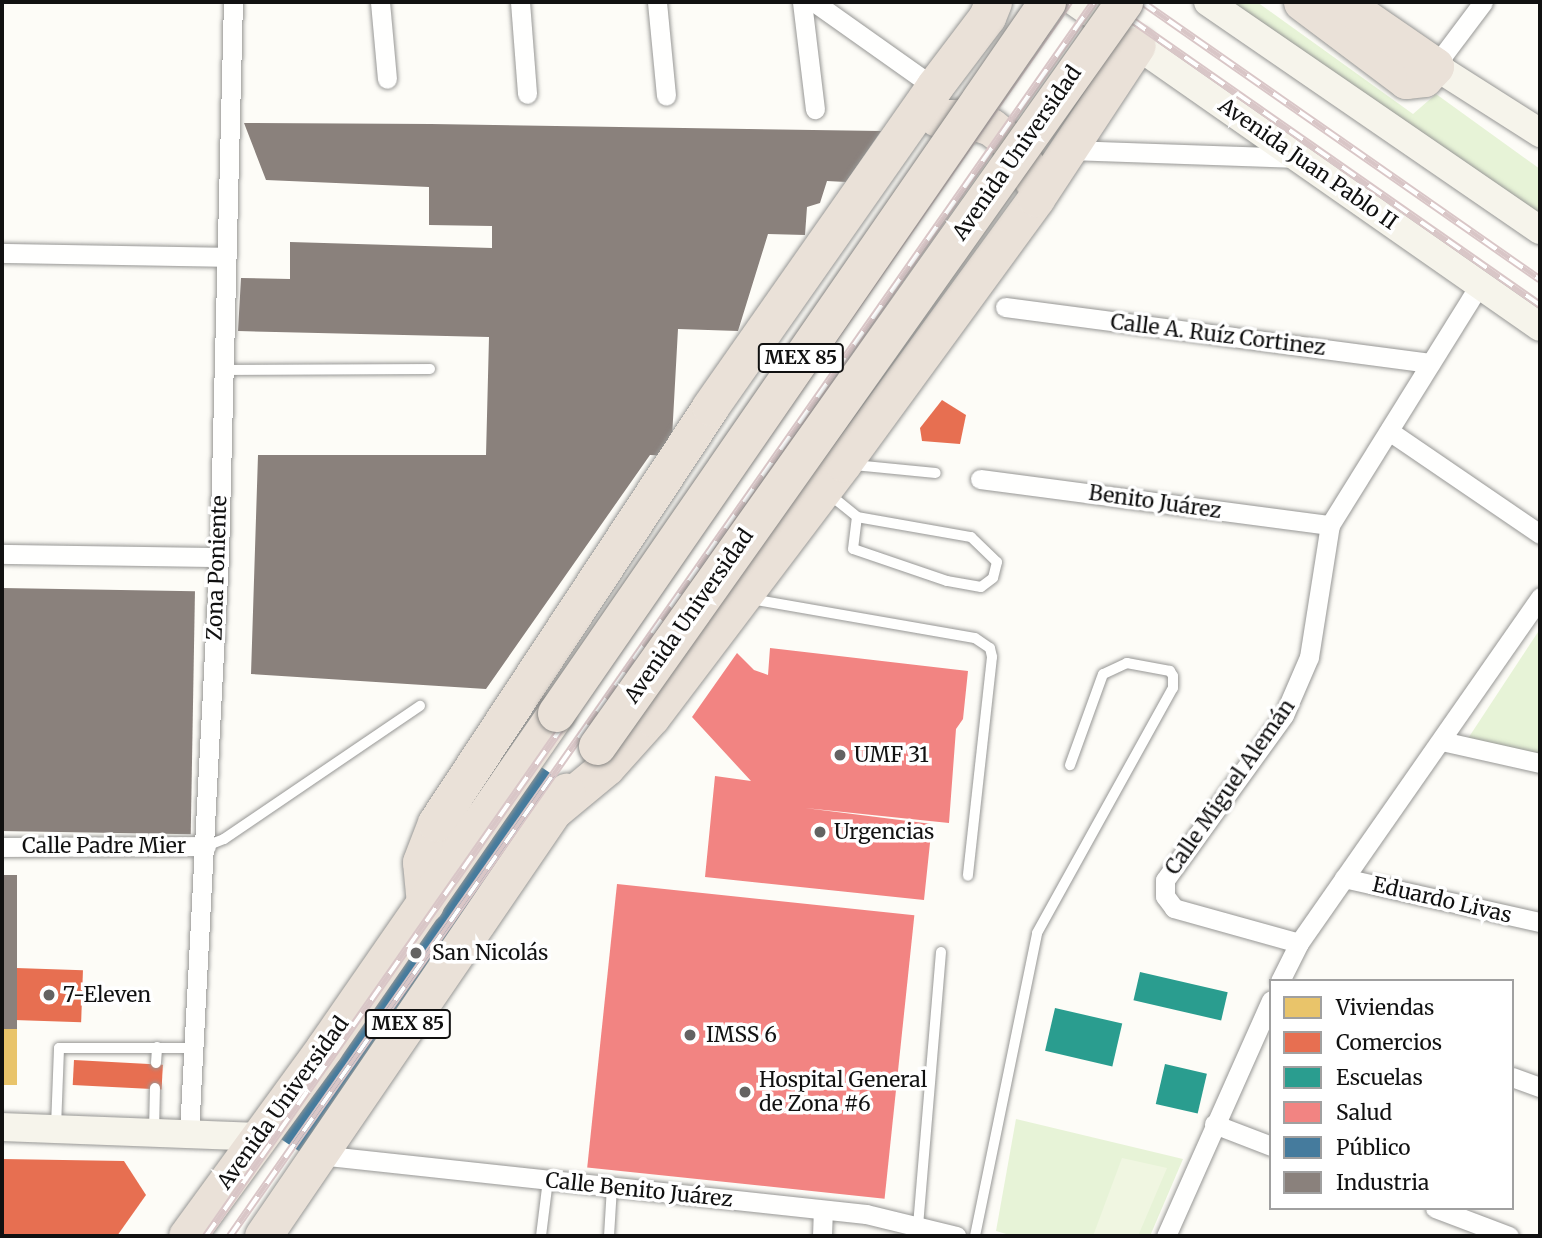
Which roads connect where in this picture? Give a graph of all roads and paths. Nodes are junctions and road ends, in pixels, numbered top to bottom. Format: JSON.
{"nodes":[{"id":1,"x":233,"y":2,"type":"edge"},
{"id":2,"x":380,"y":2,"type":"edge"},
{"id":3,"x":520,"y":2,"type":"edge"},
{"id":4,"x":657,"y":2,"type":"edge"},
{"id":5,"x":802,"y":2,"type":"edge"},
{"id":6,"x":814,"y":2,"type":"edge"},
{"id":7,"x":993,"y":2,"type":"edge"},
{"id":8,"x":1047,"y":2,"type":"edge"},
{"id":9,"x":1076,"y":2,"type":"edge"},
{"id":10,"x":1124,"y":2,"type":"edge"},
{"id":11,"x":1208,"y":2,"type":"edge"},
{"id":12,"x":1303,"y":2,"type":"edge"},
{"id":13,"x":1342,"y":2,"type":"edge"},
{"id":14,"x":1483,"y":2,"type":"edge"},
{"id":15,"x":1137,"y":45,"type":"junction"},
{"id":16,"x":1435,"y":66,"type":"junction"},
{"id":17,"x":387,"y":79,"type":"dead end"},
{"id":18,"x":934,"y":87,"type":"junction"},
{"id":19,"x":527,"y":94,"type":"dead end"},
{"id":20,"x":666,"y":96,"type":"dead end"},
{"id":21,"x":815,"y":109,"type":"dead end"},
{"id":22,"x":906,"y":127,"type":"junction"},
{"id":23,"x":1540,"y":133,"type":"edge"},
{"id":24,"x":1071,"y":150,"type":"junction"},
{"id":25,"x":1300,"y":158,"type":"junction"},
{"id":26,"x":1036,"y":198,"type":"junction"},
{"id":27,"x":1540,"y":230,"type":"edge"},
{"id":28,"x":2,"y":253,"type":"edge"},
{"id":29,"x":226,"y":257,"type":"junction"},
{"id":30,"x":1479,"y":286,"type":"junction"},
{"id":31,"x":1005,"y":307,"type":"dead end"},
{"id":32,"x":1540,"y":327,"type":"edge"},
{"id":33,"x":1430,"y":363,"type":"junction"},
{"id":34,"x":430,"y":369,"type":"dead end"},
{"id":35,"x":223,"y":370,"type":"junction"},
{"id":36,"x":1389,"y":431,"type":"junction"},
{"id":37,"x":936,"y":473,"type":"dead end"},
{"id":38,"x":833,"y":476,"type":"junction"},
{"id":39,"x":980,"y":479,"type":"dead end"},
{"id":40,"x":857,"y":517,"type":"junction"},
{"id":41,"x":1330,"y":525,"type":"junction"},
{"id":42,"x":1540,"y":534,"type":"edge"},
{"id":43,"x":2,"y":554,"type":"edge"},
{"id":44,"x":219,"y":557,"type":"junction"},
{"id":45,"x":1540,"y":597,"type":"edge"},
{"id":46,"x":742,"y":598,"type":"junction"},
{"id":47,"x":420,"y":706,"type":"dead end"},
{"id":48,"x":1442,"y":741,"type":"junction"},
{"id":49,"x":1540,"y":763,"type":"edge"},
{"id":50,"x":1070,"y":765,"type":"dead end"},
{"id":51,"x":553,"y":811,"type":"junction"},
{"id":52,"x":206,"y":846,"type":"junction"},
{"id":53,"x":2,"y":847,"type":"edge"},
{"id":54,"x":968,"y":876,"type":"dead end"},
{"id":55,"x":1344,"y":878,"type":"junction"},
{"id":56,"x":425,"y":904,"type":"junction"},
{"id":57,"x":1540,"y":922,"type":"edge"},
{"id":58,"x":1299,"y":943,"type":"junction"},
{"id":59,"x":941,"y":952,"type":"dead end"},
{"id":60,"x":1281,"y":979,"type":"edge"},
{"id":61,"x":1269,"y":1004,"type":"edge"},
{"id":62,"x":157,"y":1047,"type":"junction"},
{"id":63,"x":195,"y":1048,"type":"junction"},
{"id":64,"x":156,"y":1063,"type":"dead end"},
{"id":65,"x":1514,"y":1078,"type":"edge"},
{"id":66,"x":1540,"y":1087,"type":"edge"},
{"id":67,"x":155,"y":1088,"type":"dead end"},
{"id":68,"x":1214,"y":1124,"type":"junction"},
{"id":69,"x":2,"y":1127,"type":"edge"},
{"id":70,"x":56,"y":1128,"type":"junction"},
{"id":71,"x":154,"y":1132,"type":"junction"},
{"id":72,"x":189,"y":1133,"type":"junction"},
{"id":73,"x":258,"y":1138,"type":"junction"},
{"id":74,"x":1269,"y":1145,"type":"edge"},
{"id":75,"x":319,"y":1155,"type":"junction"},
{"id":76,"x":548,"y":1180,"type":"junction"},
{"id":77,"x":612,"y":1187,"type":"junction"},
{"id":78,"x":823,"y":1210,"type":"junction"},
{"id":79,"x":1440,"y":1210,"type":"edge"},
{"id":80,"x":918,"y":1226,"type":"junction"},
{"id":81,"x":187,"y":1236,"type":"edge"},
{"id":82,"x":262,"y":1236,"type":"edge"},
{"id":83,"x":541,"y":1236,"type":"edge"},
{"id":84,"x":609,"y":1236,"type":"edge"},
{"id":85,"x":822,"y":1236,"type":"edge"},
{"id":86,"x":956,"y":1236,"type":"edge"},
{"id":87,"x":975,"y":1236,"type":"edge"},
{"id":88,"x":1166,"y":1236,"type":"edge"},
{"id":89,"x":1509,"y":1236,"type":"edge"}],
"edges":[{"from":1,"to":29,"type":"street","name":"Zona Poniente"},
{"from":2,"to":17,"type":"street"},
{"from":3,"to":19,"type":"street"},
{"from":4,"to":20,"type":"street"},
{"from":5,"to":21,"type":"street"},
{"from":6,"to":18,"type":"street"},
{"from":7,"to":18,"type":"highway"},
{"from":8,"to":56,"type":"highway","name":"Avenida Universidad","number":"MEX 85","bridge":true},
{"from":9,"to":15,"type":"street","name":"Avenida Juan Pablo II"},
{"from":10,"to":51,"type":"highway","name":"Avenida Universidad","number":"MEX 85","bridge":true},
{"from":11,"to":27,"type":"street"},
{"from":12,"to":16,"type":"highway"},
{"from":13,"to":16,"type":"highway"},
{"from":14,"to":16,"type":"street"},
{"from":15,"to":24,"type":"highway"},
{"from":15,"to":25,"type":"street","name":"Avenida Juan Pablo II"},
{"from":16,"to":23,"type":"street"},
{"from":18,"to":22,"type":"highway"},
{"from":22,"to":26,"type":"highway"},
{"from":22,"to":56,"type":"highway"},
{"from":24,"to":25,"type":"street"},
{"from":24,"to":26,"type":"highway"},
{"from":25,"to":30,"type":"street","name":"Avenida Juan Pablo II"},
{"from":26,"to":38,"type":"highway"},
{"from":28,"to":29,"type":"street"},
{"from":29,"to":35,"type":"street","name":"Zona Poniente"},
{"from":30,"to":32,"type":"street","name":"Avenida Juan Pablo II"},
{"from":30,"to":33,"type":"street","name":"Calle Miguel Alemán"},
{"from":31,"to":33,"type":"street","name":"Calle A. Ruíz Cortinez"},
{"from":33,"to":36,"type":"street","name":"Calle Miguel Alemán"},
{"from":34,"to":35,"type":"lane"},
{"from":35,"to":44,"type":"street","name":"Zona Poniente"},
{"from":36,"to":41,"type":"street","name":"Calle Miguel Alemán"},
{"from":36,"to":42,"type":"street"},
{"from":37,"to":38,"type":"lane"},
{"from":38,"to":40,"type":"lane"},
{"from":38,"to":46,"type":"highway"},
{"from":39,"to":41,"type":"street","name":"Benito Juárez"},
{"from":40,"to":40,"type":"lane"},
{"from":41,"to":58,"type":"street","name":"Calle Miguel Alemán"},
{"from":43,"to":44,"type":"street"},
{"from":44,"to":52,"type":"street","name":"Zona Poniente"},
{"from":45,"to":48,"type":"street"},
{"from":46,"to":51,"type":"highway"},
{"from":46,"to":54,"type":"lane"},
{"from":47,"to":52,"type":"lane"},
{"from":48,"to":49,"type":"street"},
{"from":48,"to":55,"type":"street"},
{"from":50,"to":87,"type":"lane"},
{"from":51,"to":75,"type":"highway","name":"Avenida Universidad","number":"MEX 85"},
{"from":52,"to":53,"type":"street","name":"Calle Padre Mier"},
{"from":52,"to":63,"type":"street","name":"Zona Poniente"},
{"from":55,"to":57,"type":"street","name":"Eduardo Livas"},
{"from":55,"to":58,"type":"street"},
{"from":56,"to":73,"type":"highway","name":"Avenida Universidad","number":"MEX 85"},
{"from":58,"to":60,"type":"street"},
{"from":59,"to":80,"type":"lane"},
{"from":61,"to":68,"type":"street"},
{"from":62,"to":63,"type":"lane"},
{"from":62,"to":64,"type":"lane"},
{"from":62,"to":70,"type":"lane"},
{"from":63,"to":72,"type":"street","name":"Zona Poniente"},
{"from":65,"to":66,"type":"street"},
{"from":67,"to":71,"type":"lane"},
{"from":68,"to":74,"type":"street"},
{"from":68,"to":88,"type":"street"},
{"from":69,"to":70,"type":"street"},
{"from":70,"to":71,"type":"street"},
{"from":71,"to":72,"type":"street"},
{"from":72,"to":73,"type":"street"},
{"from":73,"to":81,"type":"highway","name":"Avenida Universidad","number":"MEX 85"},
{"from":75,"to":76,"type":"street","name":"Calle Benito Juárez"},
{"from":75,"to":82,"type":"highway","name":"Avenida Universidad","number":"MEX 85"},
{"from":76,"to":77,"type":"street","name":"Calle Benito Juárez"},
{"from":76,"to":83,"type":"lane"},
{"from":77,"to":78,"type":"street","name":"Calle Benito Juárez"},
{"from":77,"to":84,"type":"lane"},
{"from":78,"to":80,"type":"street","name":"Calle Benito Juárez"},
{"from":78,"to":85,"type":"street"},
{"from":79,"to":89,"type":"street"},
{"from":80,"to":86,"type":"street","name":"Calle Benito Juárez"}]}
